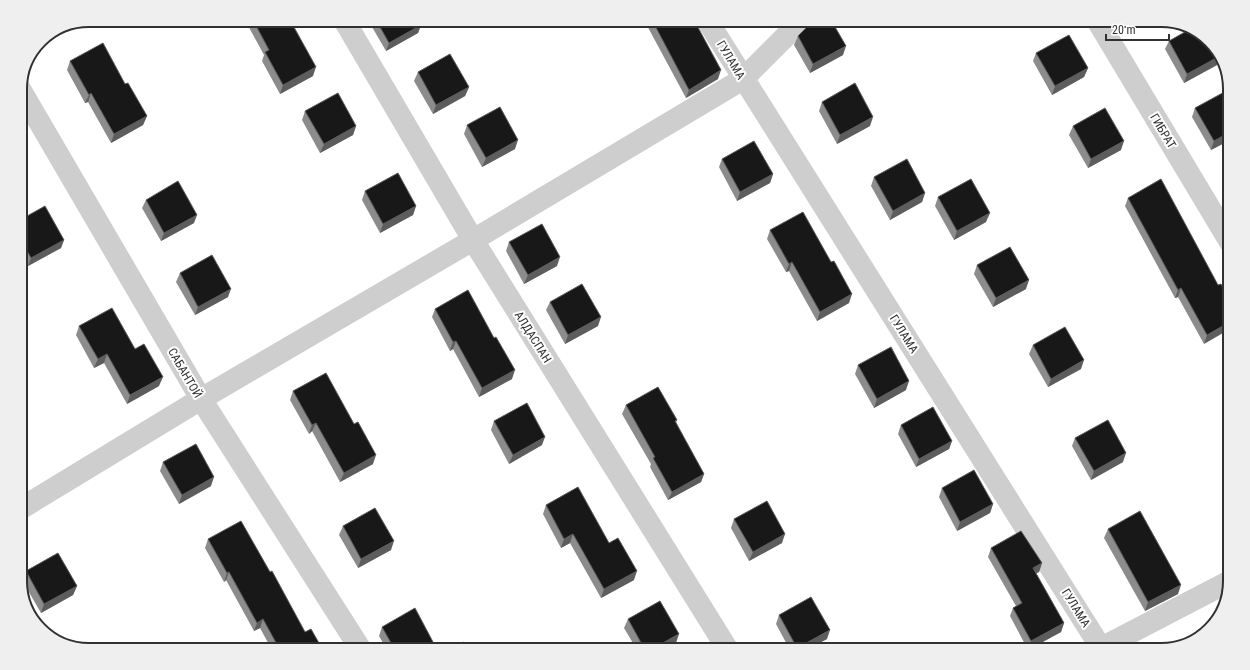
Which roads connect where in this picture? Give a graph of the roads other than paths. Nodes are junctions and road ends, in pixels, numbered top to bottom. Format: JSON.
{"nodes":[{"id":1,"x":348,"y":27,"type":"edge"},
{"id":2,"x":711,"y":27,"type":"edge"},
{"id":3,"x":795,"y":27,"type":"edge"},
{"id":4,"x":1101,"y":27,"type":"edge"},
{"id":5,"x":743,"y":79,"type":"junction"},
{"id":6,"x":27,"y":101,"type":"edge"},
{"id":7,"x":1223,"y":230,"type":"edge"},
{"id":8,"x":473,"y":240,"type":"junction"},
{"id":9,"x":201,"y":399,"type":"junction"},
{"id":10,"x":27,"y":505,"type":"edge"},
{"id":11,"x":1223,"y":585,"type":"edge"},
{"id":12,"x":357,"y":643,"type":"edge"},
{"id":13,"x":724,"y":643,"type":"edge"},
{"id":14,"x":1097,"y":643,"type":"edge"},
{"id":15,"x":1112,"y":643,"type":"edge"}],
"edges":[{"from":1,"to":8,"type":"street","name":"АЛДАСПАН"},
{"from":2,"to":5,"type":"street","name":"ГУЛАМА"},
{"from":3,"to":5,"type":"street"},
{"from":4,"to":7,"type":"street","name":"ГИБРАТ"},
{"from":5,"to":8,"type":"street"},
{"from":5,"to":14,"type":"street","name":"ГУЛАМА"},
{"from":6,"to":9,"type":"street","name":"САБАНТОЙ"},
{"from":8,"to":9,"type":"street"},
{"from":8,"to":13,"type":"street","name":"АЛДАСПАН"},
{"from":9,"to":10,"type":"street"},
{"from":9,"to":12,"type":"street","name":"САБАНТОЙ"},
{"from":11,"to":15,"type":"street"}]}
